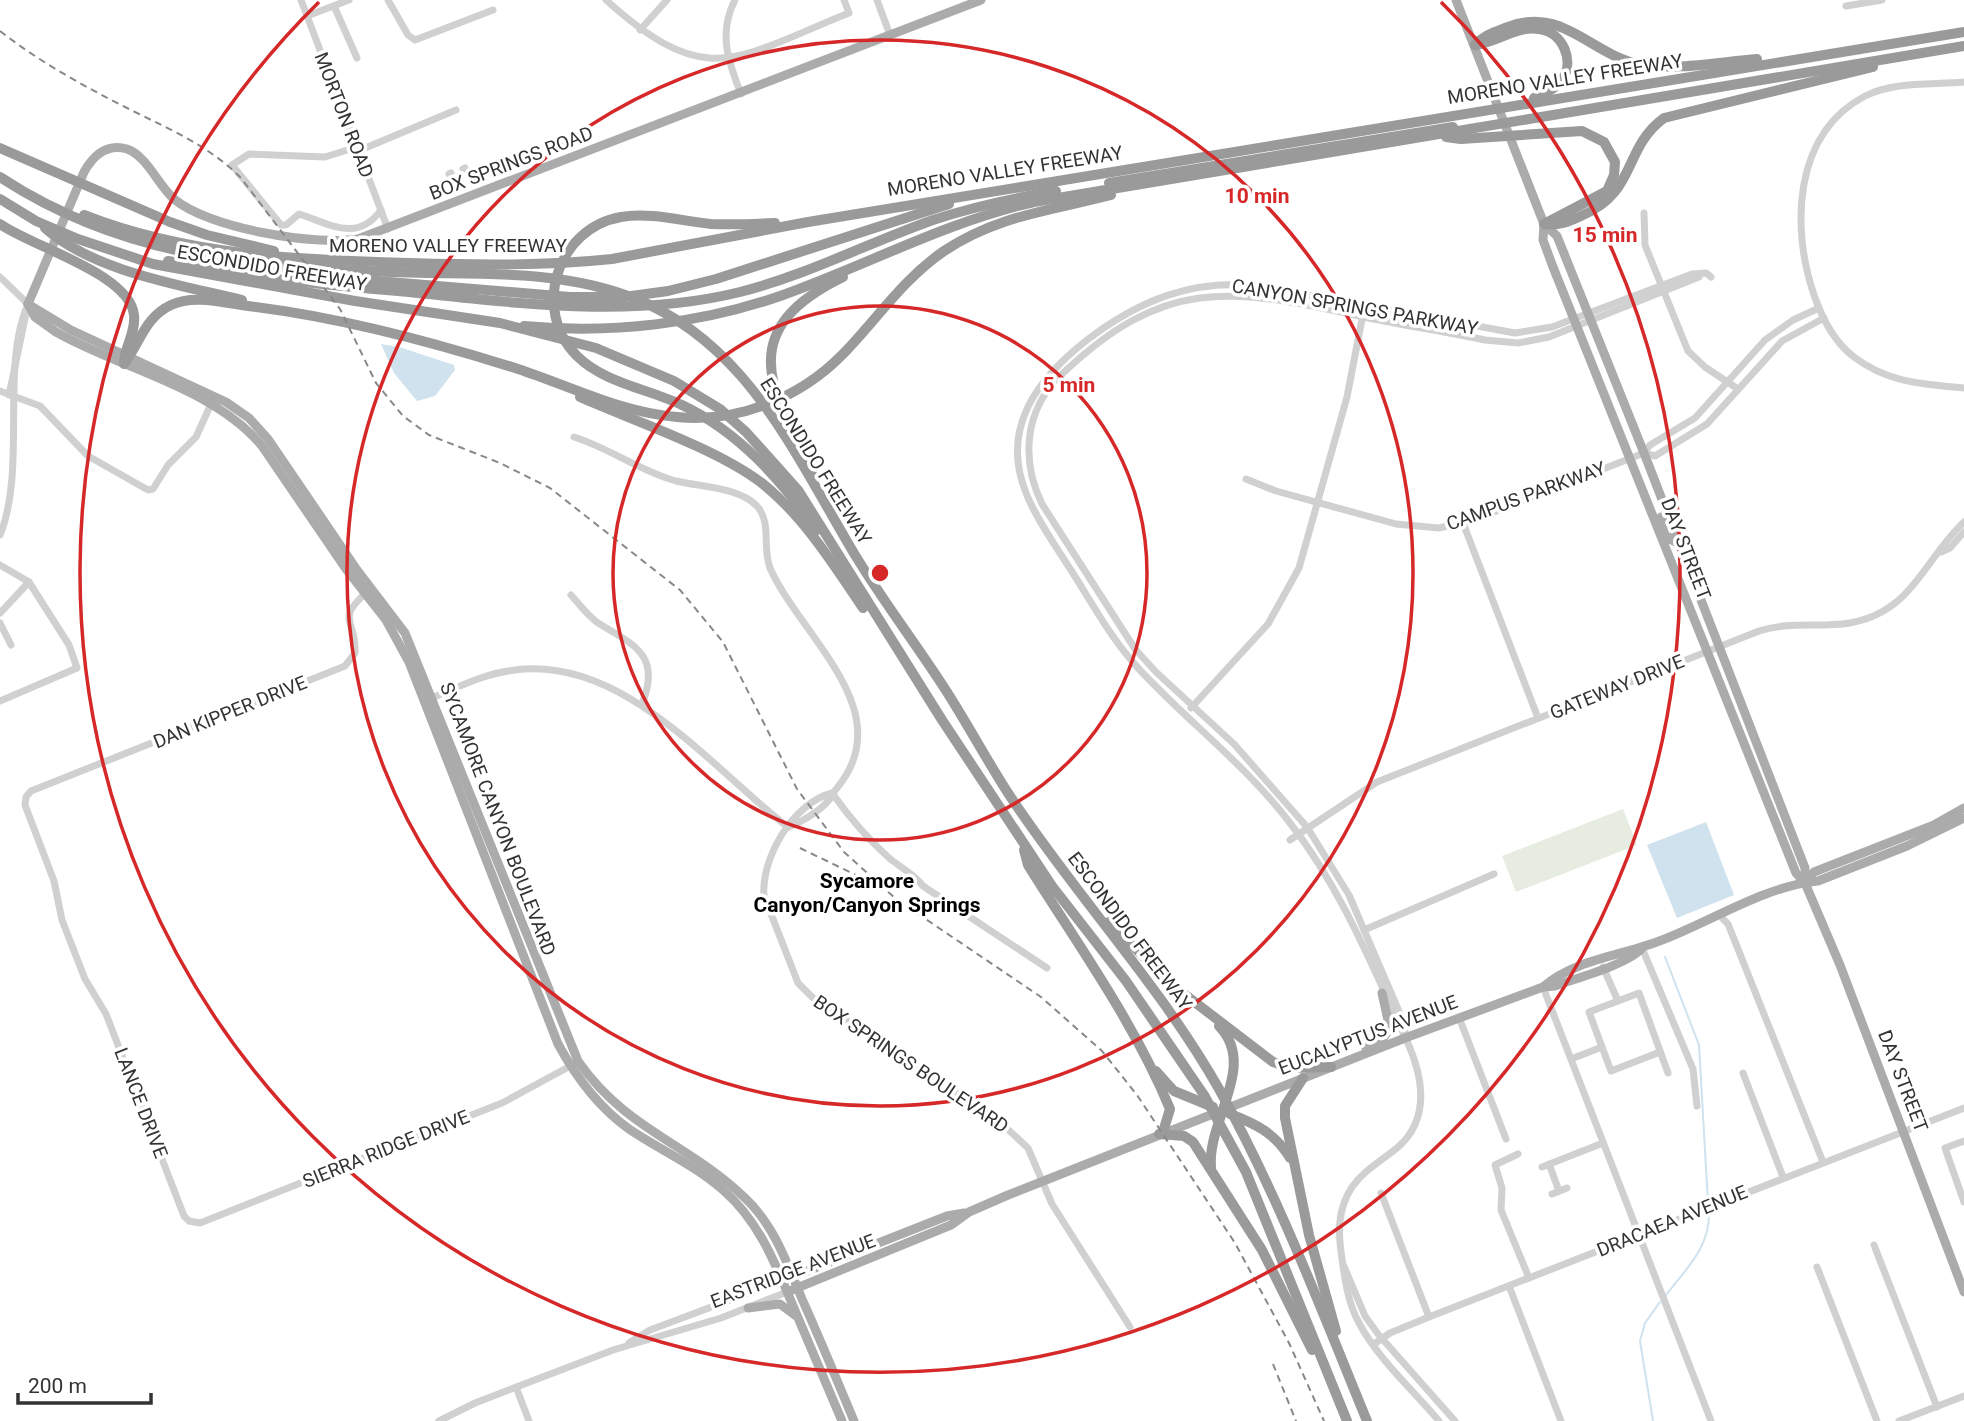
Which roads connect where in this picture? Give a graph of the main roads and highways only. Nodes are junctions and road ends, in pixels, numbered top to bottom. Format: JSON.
{"nodes":[{"id":1,"x":981,"y":0,"type":"edge"},
{"id":2,"x":1456,"y":0,"type":"edge"},
{"id":3,"x":1964,"y":32,"type":"edge"},
{"id":4,"x":1475,"y":45,"type":"junction"},
{"id":5,"x":1959,"y":47,"type":"edge"},
{"id":6,"x":1855,"y":48,"type":"junction"},
{"id":7,"x":1513,"y":105,"type":"junction"},
{"id":8,"x":1490,"y":128,"type":"junction"},
{"id":9,"x":0,"y":148,"type":"edge"},
{"id":10,"x":0,"y":177,"type":"edge"},
{"id":11,"x":79,"y":186,"type":"junction"},
{"id":12,"x":1134,"y":186,"type":"junction"},
{"id":13,"x":993,"y":191,"type":"junction"},
{"id":14,"x":24,"y":192,"type":"junction"},
{"id":15,"x":0,"y":199,"type":"edge"},
{"id":16,"x":53,"y":207,"type":"junction"},
{"id":17,"x":36,"y":221,"type":"junction"},
{"id":18,"x":808,"y":222,"type":"junction"},
{"id":19,"x":0,"y":224,"type":"edge"},
{"id":20,"x":1544,"y":224,"type":"junction"},
{"id":21,"x":106,"y":250,"type":"junction"},
{"id":22,"x":281,"y":255,"type":"junction"},
{"id":23,"x":876,"y":257,"type":"junction"},
{"id":24,"x":293,"y":271,"type":"junction"},
{"id":25,"x":336,"y":278,"type":"junction"},
{"id":26,"x":292,"y":312,"type":"junction"},
{"id":27,"x":500,"y":323,"type":"junction"},
{"id":28,"x":126,"y":358,"type":"junction"},
{"id":29,"x":520,"y":370,"type":"junction"},
{"id":30,"x":1648,"y":499,"type":"junction"},
{"id":31,"x":1679,"y":544,"type":"junction"},
{"id":32,"x":860,"y":562,"type":"junction"},
{"id":33,"x":858,"y":587,"type":"junction"},
{"id":34,"x":369,"y":590,"type":"junction"},
{"id":35,"x":1728,"y":702,"type":"junction"},
{"id":36,"x":942,"y":720,"type":"junction"},
{"id":37,"x":1749,"y":726,"type":"junction"},
{"id":38,"x":1755,"y":769,"type":"junction"},
{"id":39,"x":1777,"y":797,"type":"junction"},
{"id":40,"x":1964,"y":808,"type":"edge"},
{"id":41,"x":1770,"y":809,"type":"junction"},
{"id":42,"x":1964,"y":818,"type":"edge"},
{"id":43,"x":1934,"y":825,"type":"junction"},
{"id":44,"x":1790,"y":831,"type":"junction"},
{"id":45,"x":1023,"y":843,"type":"junction"},
{"id":46,"x":1886,"y":845,"type":"junction"},
{"id":47,"x":1895,"y":851,"type":"junction"},
{"id":48,"x":1057,"y":864,"type":"junction"},
{"id":49,"x":1847,"y":870,"type":"junction"},
{"id":50,"x":1805,"y":883,"type":"junction"},
{"id":51,"x":1642,"y":948,"type":"junction"},
{"id":52,"x":1543,"y":987,"type":"junction"},
{"id":53,"x":1382,"y":993,"type":"road end"},
{"id":54,"x":1204,"y":1010,"type":"junction"},
{"id":55,"x":1145,"y":1056,"type":"junction"},
{"id":56,"x":1343,"y":1062,"type":"junction"},
{"id":57,"x":574,"y":1064,"type":"junction"},
{"id":58,"x":1331,"y":1067,"type":"junction"},
{"id":59,"x":1303,"y":1078,"type":"junction"},
{"id":60,"x":1221,"y":1110,"type":"junction"},
{"id":61,"x":1205,"y":1116,"type":"joint"},
{"id":62,"x":1164,"y":1131,"type":"junction"},
{"id":63,"x":673,"y":1156,"type":"junction"},
{"id":64,"x":695,"y":1158,"type":"junction"},
{"id":65,"x":1293,"y":1164,"type":"junction"},
{"id":66,"x":1211,"y":1167,"type":"junction"},
{"id":67,"x":969,"y":1212,"type":"junction"},
{"id":68,"x":788,"y":1279,"type":"junction"},
{"id":69,"x":798,"y":1288,"type":"junction"},
{"id":70,"x":788,"y":1292,"type":"junction"},
{"id":71,"x":1964,"y":1292,"type":"edge"},
{"id":72,"x":748,"y":1308,"type":"road end"},
{"id":73,"x":798,"y":1317,"type":"junction"},
{"id":74,"x":1342,"y":1358,"type":"junction"},
{"id":75,"x":842,"y":1421,"type":"edge"},
{"id":76,"x":854,"y":1421,"type":"edge"},
{"id":77,"x":1347,"y":1421,"type":"edge"},
{"id":78,"x":1367,"y":1421,"type":"edge"}],
"edges":[{"from":1,"to":11,"type":"main road","name":"BOX SPRINGS ROAD"},
{"from":2,"to":4,"type":"main road","name":"DAY STREET"},
{"from":3,"to":6,"type":"highway","name":"MORENO VALLEY FREEWAY"},
{"from":4,"to":6,"type":"highway"},
{"from":4,"to":7,"type":"highway"},
{"from":4,"to":20,"type":"main road","name":"DAY STREET"},
{"from":5,"to":8,"type":"highway","name":"MORENO VALLEY FREEWAY"},
{"from":5,"to":20,"type":"highway"},
{"from":6,"to":7,"type":"highway","name":"MORENO VALLEY FREEWAY"},
{"from":7,"to":13,"type":"highway","name":"MORENO VALLEY FREEWAY"},
{"from":8,"to":12,"type":"highway","name":"MORENO VALLEY FREEWAY"},
{"from":8,"to":20,"type":"highway"},
{"from":8,"to":25,"type":"highway"},
{"from":9,"to":11,"type":"highway"},
{"from":10,"to":14,"type":"highway","name":"ESCONDIDO FREEWAY"},
{"from":11,"to":22,"type":"highway"},
{"from":11,"to":28,"type":"main road","name":"SYCAMORE CANYON BOULEVARD"},
{"from":12,"to":23,"type":"highway","name":"MORENO VALLEY FREEWAY"},
{"from":12,"to":29,"type":"highway"},
{"from":13,"to":18,"type":"highway","name":"MORENO VALLEY FREEWAY"},
{"from":13,"to":25,"type":"highway"},
{"from":14,"to":16,"type":"highway","name":"ESCONDIDO FREEWAY"},
{"from":14,"to":24,"type":"highway"},
{"from":15,"to":17,"type":"highway","name":"ESCONDIDO FREEWAY"},
{"from":16,"to":22,"type":"highway"},
{"from":16,"to":24,"type":"highway","name":"ESCONDIDO FREEWAY"},
{"from":17,"to":21,"type":"highway","name":"ESCONDIDO FREEWAY"},
{"from":17,"to":26,"type":"highway"},
{"from":18,"to":22,"type":"highway","name":"MORENO VALLEY FREEWAY"},
{"from":18,"to":33,"type":"highway"},
{"from":19,"to":28,"type":"highway"},
{"from":20,"to":30,"type":"main road","name":"DAY STREET"},
{"from":20,"to":31,"type":"main road","name":"DAY STREET"},
{"from":21,"to":25,"type":"highway"},
{"from":21,"to":27,"type":"highway","name":"ESCONDIDO FREEWAY"},
{"from":23,"to":27,"type":"highway","name":"MORENO VALLEY FREEWAY"},
{"from":23,"to":32,"type":"highway"},
{"from":24,"to":25,"type":"highway","name":"ESCONDIDO FREEWAY"},
{"from":25,"to":32,"type":"highway","name":"ESCONDIDO FREEWAY"},
{"from":26,"to":28,"type":"highway"},
{"from":26,"to":29,"type":"highway"},
{"from":27,"to":33,"type":"highway","name":"ESCONDIDO FREEWAY"},
{"from":28,"to":34,"type":"main road","name":"SYCAMORE CANYON BOULEVARD"},
{"from":28,"to":34,"type":"main road","name":"SYCAMORE CANYON BOULEVARD"},
{"from":29,"to":36,"type":"highway"},
{"from":30,"to":31,"type":"main road"},
{"from":30,"to":35,"type":"main road","name":"DAY STREET"},
{"from":31,"to":37,"type":"main road","name":"DAY STREET"},
{"from":32,"to":48,"type":"highway","name":"ESCONDIDO FREEWAY"},
{"from":33,"to":36,"type":"highway","name":"ESCONDIDO FREEWAY"},
{"from":34,"to":57,"type":"main road","name":"SYCAMORE CANYON BOULEVARD"},
{"from":35,"to":37,"type":"main road"},
{"from":35,"to":38,"type":"main road","name":"DAY STREET"},
{"from":36,"to":45,"type":"highway","name":"ESCONDIDO FREEWAY"},
{"from":37,"to":39,"type":"main road","name":"DAY STREET"},
{"from":38,"to":39,"type":"main road"},
{"from":38,"to":41,"type":"main road","name":"DAY STREET"},
{"from":39,"to":44,"type":"main road","name":"DAY STREET"},
{"from":40,"to":43,"type":"main road","name":"EUCALYPTUS AVENUE"},
{"from":41,"to":44,"type":"main road"},
{"from":41,"to":50,"type":"main road","name":"DAY STREET"},
{"from":42,"to":47,"type":"main road","name":"EUCALYPTUS AVENUE"},
{"from":43,"to":46,"type":"main road","name":"EUCALYPTUS AVENUE"},
{"from":43,"to":47,"type":"main road"},
{"from":44,"to":50,"type":"main road","name":"DAY STREET"},
{"from":45,"to":55,"type":"highway"},
{"from":45,"to":77,"type":"highway","name":"ESCONDIDO FREEWAY"},
{"from":46,"to":49,"type":"main road"},
{"from":46,"to":50,"type":"main road","name":"EUCALYPTUS AVENUE"},
{"from":47,"to":49,"type":"main road","name":"EUCALYPTUS AVENUE"},
{"from":48,"to":54,"type":"highway"},
{"from":48,"to":74,"type":"highway","name":"ESCONDIDO FREEWAY"},
{"from":49,"to":50,"type":"main road","name":"EUCALYPTUS AVENUE"},
{"from":50,"to":51,"type":"main road","name":"EUCALYPTUS AVENUE"},
{"from":50,"to":71,"type":"main road","name":"DAY STREET"},
{"from":51,"to":52,"type":"main road","name":"EUCALYPTUS AVENUE"},
{"from":51,"to":52,"type":"main road","name":"EUCALYPTUS AVENUE"},
{"from":52,"to":56,"type":"main road","name":"EUCALYPTUS AVENUE"},
{"from":53,"to":56,"type":"main road"},
{"from":54,"to":58,"type":"highway"},
{"from":54,"to":60,"type":"highway"},
{"from":55,"to":60,"type":"highway"},
{"from":55,"to":62,"type":"highway"},
{"from":56,"to":58,"type":"main road","name":"EUCALYPTUS AVENUE"},
{"from":57,"to":63,"type":"main road","name":"SYCAMORE CANYON BOULEVARD"},
{"from":57,"to":64,"type":"main road","name":"SYCAMORE CANYON BOULEVARD"},
{"from":58,"to":59,"type":"main road","name":"EUCALYPTUS AVENUE"},
{"from":59,"to":60,"type":"main road","name":"EUCALYPTUS AVENUE"},
{"from":59,"to":65,"type":"highway"},
{"from":60,"to":61,"type":"main road","name":"EUCALYPTUS AVENUE"},
{"from":60,"to":65,"type":"highway"},
{"from":60,"to":66,"type":"highway"},
{"from":61,"to":62,"type":"main road","name":"EASTRIDGE AVENUE"},
{"from":62,"to":66,"type":"highway"},
{"from":62,"to":67,"type":"main road","name":"EASTRIDGE AVENUE"},
{"from":63,"to":64,"type":"main road"},
{"from":63,"to":68,"type":"main road","name":"SYCAMORE CANYON BOULEVARD"},
{"from":64,"to":68,"type":"main road","name":"SYCAMORE CANYON BOULEVARD"},
{"from":65,"to":74,"type":"highway"},
{"from":66,"to":77,"type":"highway"},
{"from":67,"to":68,"type":"main road","name":"EASTRIDGE AVENUE"},
{"from":67,"to":69,"type":"main road","name":"EASTRIDGE AVENUE"},
{"from":68,"to":69,"type":"main road","name":"SYCAMORE CANYON BOULEVARD"},
{"from":68,"to":70,"type":"main road","name":"SYCAMORE CANYON BOULEVARD"},
{"from":69,"to":70,"type":"main road","name":"EASTRIDGE AVENUE"},
{"from":69,"to":76,"type":"main road","name":"SYCAMORE CANYON BOULEVARD"},
{"from":70,"to":73,"type":"main road","name":"SYCAMORE CANYON BOULEVARD"},
{"from":72,"to":73,"type":"main road"},
{"from":73,"to":75,"type":"main road","name":"SYCAMORE CANYON BOULEVARD"},
{"from":74,"to":78,"type":"highway","name":"ESCONDIDO FREEWAY"}]}
